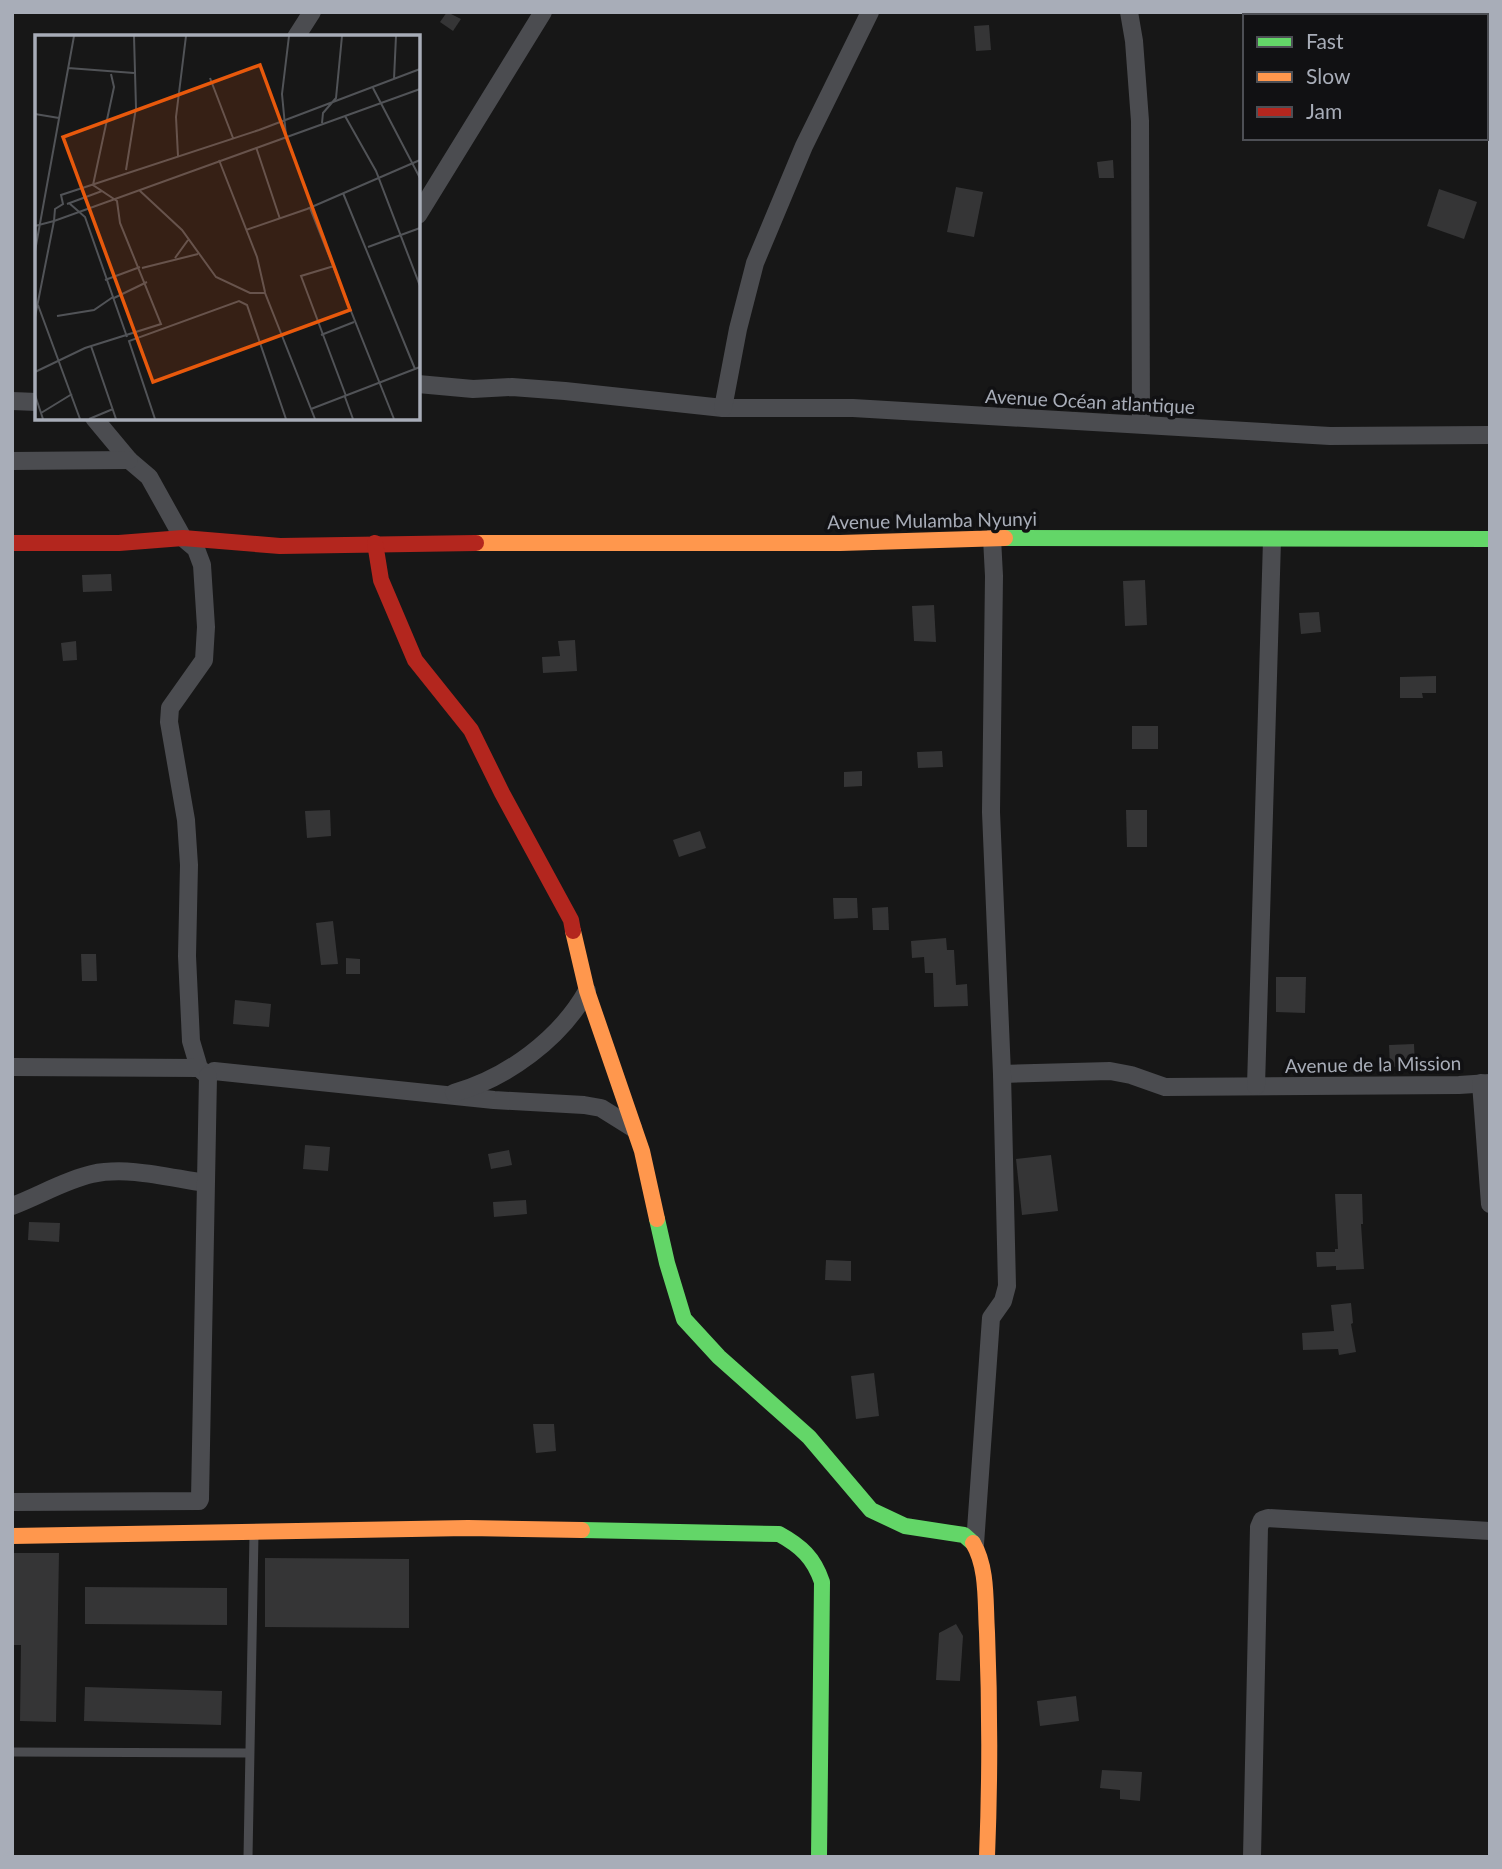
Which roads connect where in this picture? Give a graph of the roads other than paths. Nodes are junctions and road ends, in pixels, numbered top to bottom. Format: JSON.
{"nodes":[{"id":1,"x":312,"y":12,"type":"edge"},
{"id":2,"x":542,"y":12,"type":"edge"},
{"id":3,"x":870,"y":12,"type":"edge"},
{"id":4,"x":1129,"y":12,"type":"edge"},
{"id":5,"x":297,"y":35,"type":"edge"},
{"id":6,"x":420,"y":212,"type":"edge"},
{"id":7,"x":420,"y":384,"type":"edge"},
{"id":8,"x":12,"y":401,"type":"edge"},
{"id":9,"x":35,"y":402,"type":"edge"},
{"id":10,"x":723,"y":408,"type":"junction"},
{"id":11,"x":96,"y":420,"type":"edge"},
{"id":12,"x":1141,"y":424,"type":"junction"},
{"id":13,"x":1490,"y":435,"type":"edge"},
{"id":14,"x":129,"y":460,"type":"junction"},
{"id":15,"x":12,"y":461,"type":"edge"},
{"id":16,"x":183,"y":538,"type":"junction"},
{"id":17,"x":992,"y":538,"type":"junction"},
{"id":18,"x":1490,"y":539,"type":"edge"},
{"id":19,"x":1272,"y":540,"type":"junction"},
{"id":20,"x":12,"y":543,"type":"edge"},
{"id":21,"x":376,"y":543,"type":"junction"},
{"id":22,"x":587,"y":991,"type":"junction"},
{"id":23,"x":12,"y":1067,"type":"edge"},
{"id":24,"x":203,"y":1072,"type":"junction"},
{"id":25,"x":1002,"y":1074,"type":"junction"},
{"id":26,"x":1486,"y":1083,"type":"edge"},
{"id":27,"x":1256,"y":1086,"type":"junction"},
{"id":28,"x":447,"y":1094,"type":"junction"},
{"id":29,"x":634,"y":1128,"type":"junction"},
{"id":30,"x":205,"y":1184,"type":"junction"},
{"id":31,"x":1490,"y":1205,"type":"edge"},
{"id":32,"x":12,"y":1206,"type":"edge"},
{"id":33,"x":12,"y":1503,"type":"edge"},
{"id":34,"x":1490,"y":1531,"type":"edge"},
{"id":35,"x":254,"y":1532,"type":"junction"},
{"id":36,"x":12,"y":1536,"type":"edge"},
{"id":37,"x":975,"y":1544,"type":"junction"},
{"id":38,"x":12,"y":1752,"type":"edge"},
{"id":39,"x":249,"y":1753,"type":"junction"},
{"id":40,"x":248,"y":1857,"type":"edge"},
{"id":41,"x":819,"y":1857,"type":"edge"},
{"id":42,"x":987,"y":1857,"type":"edge"},
{"id":43,"x":1252,"y":1857,"type":"edge"}],
"edges":[{"from":1,"to":5,"type":"street"},
{"from":2,"to":6,"type":"street"},
{"from":3,"to":10,"type":"street"},
{"from":4,"to":12,"type":"street"},
{"from":7,"to":10,"type":"street","name":"Avenue Océan atlantique"},
{"from":8,"to":9,"type":"street"},
{"from":10,"to":12,"type":"street","name":"Avenue Océan atlantique"},
{"from":11,"to":14,"type":"street"},
{"from":12,"to":13,"type":"street","name":"Avenue Océan atlantique"},
{"from":14,"to":15,"type":"street"},
{"from":14,"to":16,"type":"street"},
{"from":16,"to":20,"type":"street","name":"Avenue Mulamba Nyunyi"},
{"from":16,"to":21,"type":"street","name":"Avenue Mulamba Nyunyi"},
{"from":16,"to":24,"type":"street"},
{"from":17,"to":19,"type":"street","name":"Avenue Mulamba Nyunyi"},
{"from":17,"to":21,"type":"street","name":"Avenue Mulamba Nyunyi"},
{"from":17,"to":25,"type":"street"},
{"from":18,"to":19,"type":"street","name":"Avenue Mulamba Nyunyi"},
{"from":19,"to":27,"type":"street"},
{"from":21,"to":22,"type":"street"},
{"from":22,"to":28,"type":"street"},
{"from":22,"to":29,"type":"street"},
{"from":23,"to":24,"type":"street"},
{"from":24,"to":28,"type":"street"},
{"from":24,"to":30,"type":"street"},
{"from":25,"to":27,"type":"street","name":"Avenue de la Mission"},
{"from":25,"to":37,"type":"street"},
{"from":26,"to":27,"type":"street","name":"Avenue de la Mission"},
{"from":26,"to":31,"type":"street"},
{"from":28,"to":29,"type":"street"},
{"from":29,"to":37,"type":"street"},
{"from":30,"to":32,"type":"street"},
{"from":30,"to":33,"type":"street"},
{"from":34,"to":43,"type":"street"},
{"from":35,"to":36,"type":"street"},
{"from":35,"to":39,"type":"lane"},
{"from":35,"to":41,"type":"street"},
{"from":37,"to":42,"type":"street"},
{"from":38,"to":39,"type":"lane"},
{"from":39,"to":40,"type":"lane"}]}
